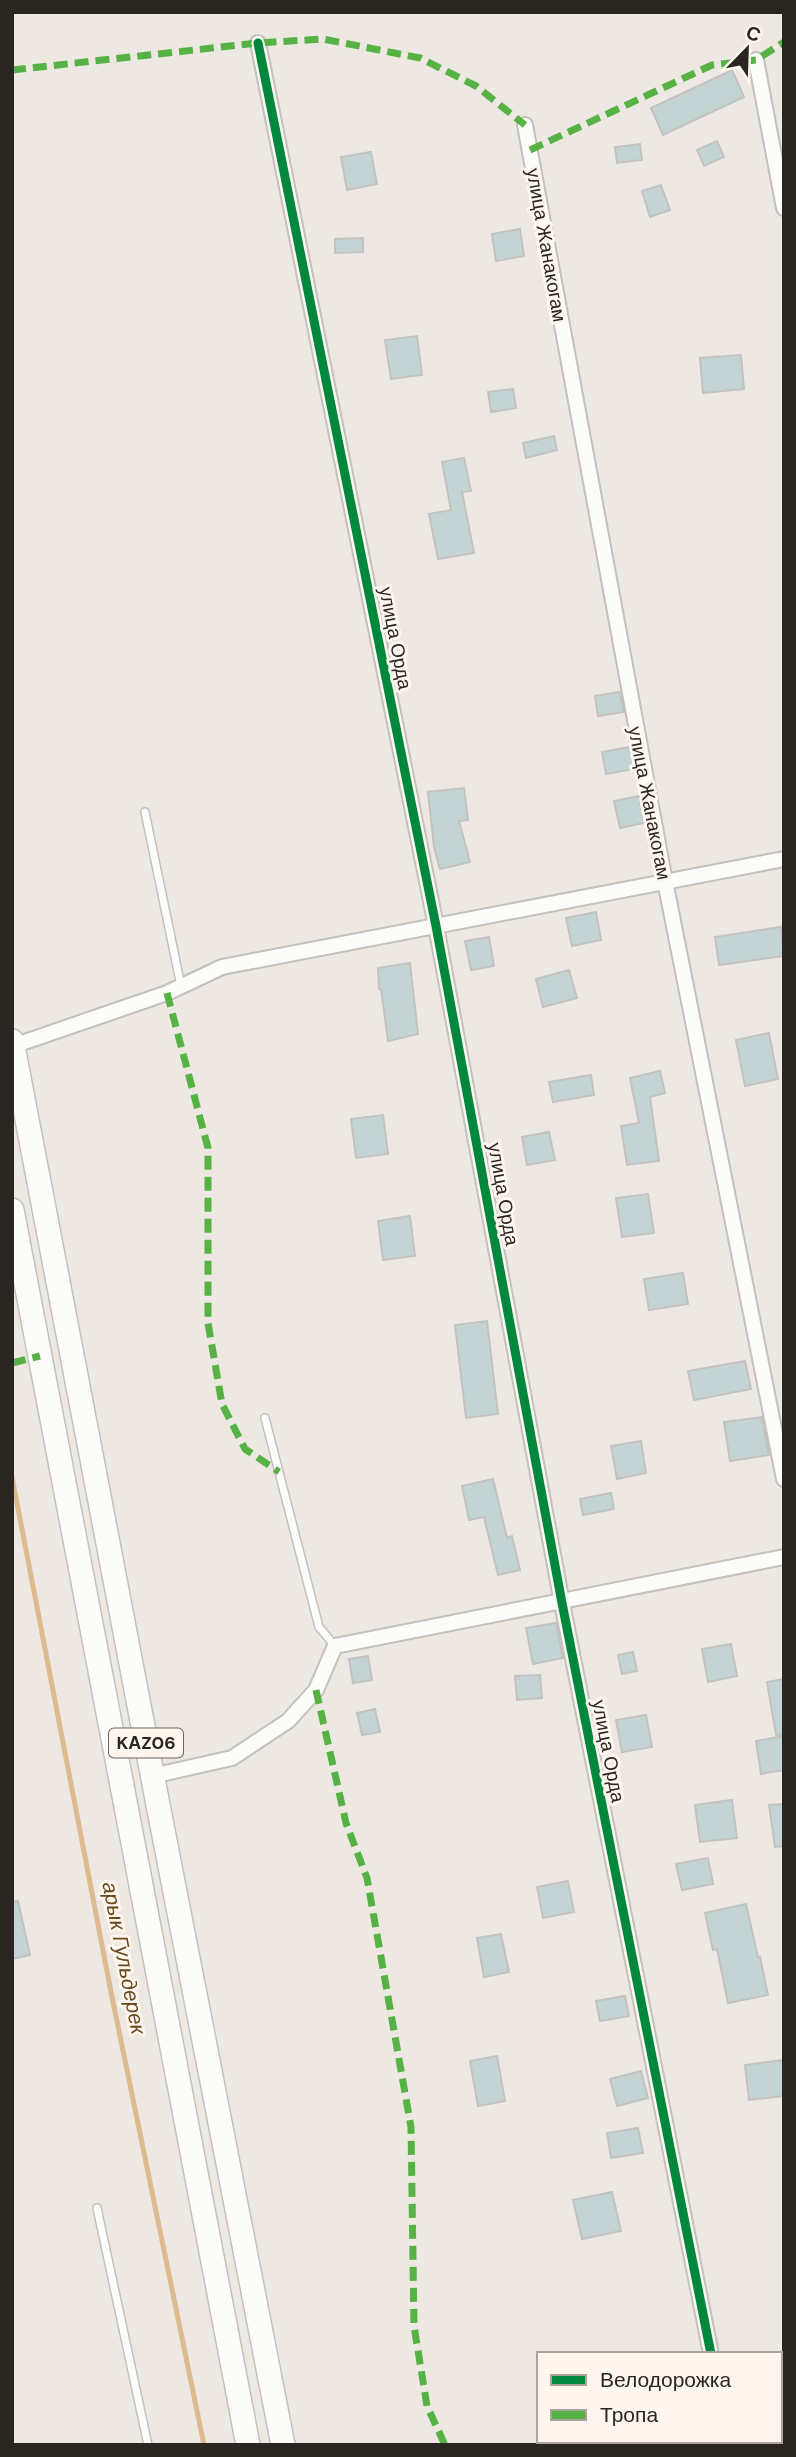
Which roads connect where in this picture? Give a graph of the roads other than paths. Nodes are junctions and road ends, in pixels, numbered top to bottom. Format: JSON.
{"nodes":[{"id":1,"x":258,"y":43,"type":"dead end"},
{"id":2,"x":756,"y":60,"type":"dead end"},
{"id":3,"x":526,"y":125,"type":"dead end"},
{"id":4,"x":784,"y":208,"type":"edge"},
{"id":5,"x":145,"y":812,"type":"dead end"},
{"id":6,"x":784,"y":859,"type":"edge"},
{"id":7,"x":665,"y":882,"type":"junction"},
{"id":8,"x":436,"y":926,"type":"junction"},
{"id":9,"x":181,"y":986,"type":"junction"},
{"id":10,"x":13,"y":1044,"type":"edge"},
{"id":11,"x":12,"y":1210,"type":"edge"},
{"id":12,"x":265,"y":1418,"type":"dead end"},
{"id":13,"x":784,"y":1479,"type":"edge"},
{"id":14,"x":784,"y":1557,"type":"edge"},
{"id":15,"x":562,"y":1603,"type":"junction"},
{"id":16,"x":335,"y":1646,"type":"junction"},
{"id":17,"x":152,"y":1776,"type":"junction"},
{"id":18,"x":159,"y":1810,"type":"junction"},
{"id":19,"x":126,"y":1816,"type":"junction"},
{"id":20,"x":97,"y":2208,"type":"dead end"},
{"id":21,"x":711,"y":2352,"type":"edge"},
{"id":22,"x":148,"y":2445,"type":"edge"},
{"id":23,"x":248,"y":2445,"type":"edge"},
{"id":24,"x":283,"y":2445,"type":"edge"}],
"edges":[{"from":1,"to":8,"type":"street","name":"улица Орда"},
{"from":2,"to":4,"type":"street"},
{"from":3,"to":7,"type":"street","name":"улица Жанакогам"},
{"from":5,"to":9,"type":"lane"},
{"from":6,"to":7,"type":"street"},
{"from":7,"to":8,"type":"street"},
{"from":7,"to":13,"type":"street","name":"улица Жанакогам"},
{"from":8,"to":9,"type":"street"},
{"from":8,"to":15,"type":"street","name":"улица Орда"},
{"from":9,"to":10,"type":"street"},
{"from":10,"to":17,"type":"highway","number":"KАZ06"},
{"from":11,"to":19,"type":"highway","number":"KАZ06"},
{"from":12,"to":16,"type":"lane"},
{"from":14,"to":15,"type":"street"},
{"from":15,"to":16,"type":"street"},
{"from":15,"to":21,"type":"street","name":"улица Орда"},
{"from":16,"to":17,"type":"street"},
{"from":17,"to":18,"type":"highway","number":"KАZ06"},
{"from":18,"to":19,"type":"highway"},
{"from":18,"to":24,"type":"highway","number":"KАZ06"},
{"from":19,"to":23,"type":"highway","number":"KАZ06"},
{"from":20,"to":22,"type":"lane"}]}
